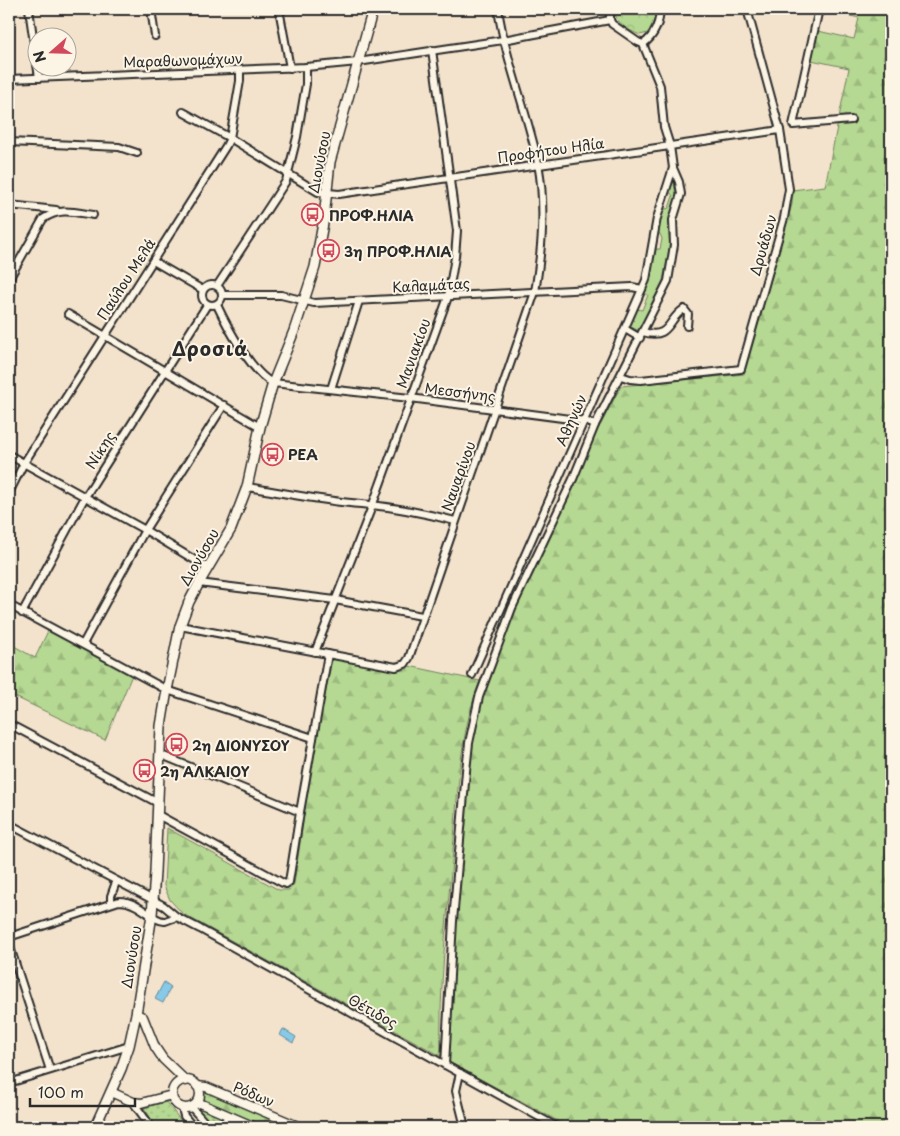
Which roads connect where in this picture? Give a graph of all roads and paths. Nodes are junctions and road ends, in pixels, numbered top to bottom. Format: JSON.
{"nodes":[{"id":1,"x":29,"y":9,"type":"edge"},
{"id":2,"x":151,"y":9,"type":"edge"},
{"id":3,"x":279,"y":9,"type":"edge"},
{"id":4,"x":373,"y":9,"type":"edge"},
{"id":5,"x":498,"y":9,"type":"edge"},
{"id":6,"x":610,"y":9,"type":"edge"},
{"id":7,"x":659,"y":9,"type":"edge"},
{"id":8,"x":666,"y":9,"type":"edge"},
{"id":9,"x":747,"y":9,"type":"edge"},
{"id":10,"x":819,"y":9,"type":"edge"},
{"id":11,"x":610,"y":20,"type":"junction"},
{"id":12,"x":32,"y":28,"type":"edge"},
{"id":13,"x":155,"y":36,"type":"dead end"},
{"id":14,"x":503,"y":40,"type":"junction"},
{"id":15,"x":643,"y":44,"type":"junction"},
{"id":16,"x":432,"y":50,"type":"junction"},
{"id":17,"x":358,"y":62,"type":"junction"},
{"id":18,"x":306,"y":67,"type":"junction"},
{"id":19,"x":290,"y":68,"type":"junction"},
{"id":20,"x":240,"y":70,"type":"junction"},
{"id":21,"x":78,"y":76,"type":"edge"},
{"id":22,"x":9,"y":78,"type":"edge"},
{"id":23,"x":28,"y":78,"type":"edge"},
{"id":24,"x":183,"y":112,"type":"dead end"},
{"id":25,"x":851,"y":120,"type":"dead end"},
{"id":26,"x":780,"y":130,"type":"junction"},
{"id":27,"x":230,"y":138,"type":"junction"},
{"id":28,"x":9,"y":142,"type":"edge"},
{"id":29,"x":670,"y":146,"type":"junction"},
{"id":30,"x":137,"y":153,"type":"dead end"},
{"id":31,"x":538,"y":165,"type":"junction"},
{"id":32,"x":674,"y":168,"type":"junction"},
{"id":33,"x":288,"y":174,"type":"junction"},
{"id":34,"x":450,"y":178,"type":"junction"},
{"id":35,"x":326,"y":193,"type":"junction"},
{"id":36,"x":9,"y":205,"type":"edge"},
{"id":37,"x":65,"y":211,"type":"junction"},
{"id":38,"x":93,"y":215,"type":"dead end"},
{"id":39,"x":153,"y":261,"type":"junction"},
{"id":40,"x":9,"y":279,"type":"edge"},
{"id":41,"x":217,"y":286,"type":"junction"},
{"id":42,"x":642,"y":289,"type":"junction"},
{"id":43,"x":203,"y":290,"type":"junction"},
{"id":44,"x":535,"y":292,"type":"junction"},
{"id":45,"x":222,"y":295,"type":"junction"},
{"id":46,"x":448,"y":297,"type":"junction"},
{"id":47,"x":305,"y":300,"type":"junction"},
{"id":48,"x":359,"y":301,"type":"junction"},
{"id":49,"x":207,"y":305,"type":"junction"},
{"id":50,"x":216,"y":305,"type":"junction"},
{"id":51,"x":68,"y":314,"type":"dead end"},
{"id":52,"x":687,"y":326,"type":"dead end"},
{"id":53,"x":624,"y":329,"type":"junction"},
{"id":54,"x":105,"y":335,"type":"junction"},
{"id":55,"x":642,"y":335,"type":"junction"},
{"id":56,"x":165,"y":371,"type":"junction"},
{"id":57,"x":622,"y":376,"type":"junction"},
{"id":58,"x":273,"y":383,"type":"junction"},
{"id":59,"x":331,"y":389,"type":"junction"},
{"id":60,"x":410,"y":398,"type":"junction"},
{"id":61,"x":224,"y":406,"type":"junction"},
{"id":62,"x":495,"y":409,"type":"junction"},
{"id":63,"x":585,"y":420,"type":"junction"},
{"id":64,"x":598,"y":422,"type":"junction"},
{"id":65,"x":260,"y":427,"type":"junction"},
{"id":66,"x":9,"y":454,"type":"edge"},
{"id":67,"x":24,"y":463,"type":"junction"},
{"id":68,"x":247,"y":487,"type":"junction"},
{"id":69,"x":9,"y":493,"type":"edge"},
{"id":70,"x":85,"y":497,"type":"junction"},
{"id":71,"x":373,"y":504,"type":"junction"},
{"id":72,"x":455,"y":521,"type":"junction"},
{"id":73,"x":145,"y":530,"type":"junction"},
{"id":74,"x":208,"y":568,"type":"junction"},
{"id":75,"x":199,"y":583,"type":"junction"},
{"id":76,"x":336,"y":600,"type":"junction"},
{"id":77,"x":9,"y":605,"type":"edge"},
{"id":78,"x":22,"y":613,"type":"junction"},
{"id":79,"x":422,"y":616,"type":"junction"},
{"id":80,"x":180,"y":626,"type":"junction"},
{"id":81,"x":83,"y":644,"type":"junction"},
{"id":82,"x":315,"y":652,"type":"junction"},
{"id":83,"x":328,"y":654,"type":"junction"},
{"id":84,"x":472,"y":675,"type":"dead end"},
{"id":85,"x":167,"y":690,"type":"junction"},
{"id":86,"x":9,"y":724,"type":"edge"},
{"id":87,"x":313,"y":738,"type":"junction"},
{"id":88,"x":159,"y":754,"type":"junction"},
{"id":89,"x":158,"y":803,"type":"junction"},
{"id":90,"x":300,"y":812,"type":"junction"},
{"id":91,"x":158,"y":815,"type":"junction"},
{"id":92,"x":9,"y":824,"type":"edge"},
{"id":93,"x":116,"y":882,"type":"junction"},
{"id":94,"x":153,"y":900,"type":"junction"},
{"id":95,"x":111,"y":902,"type":"junction"},
{"id":96,"x":152,"y":915,"type":"junction"},
{"id":97,"x":177,"y":917,"type":"junction"},
{"id":98,"x":9,"y":937,"type":"edge"},
{"id":99,"x":9,"y":944,"type":"edge"},
{"id":100,"x":136,"y":1014,"type":"junction"},
{"id":101,"x":129,"y":1046,"type":"junction"},
{"id":102,"x":445,"y":1064,"type":"junction"},
{"id":103,"x":50,"y":1070,"type":"junction"},
{"id":104,"x":460,"y":1073,"type":"junction"},
{"id":105,"x":186,"y":1081,"type":"junction"},
{"id":106,"x":9,"y":1083,"type":"edge"},
{"id":107,"x":197,"y":1086,"type":"junction"},
{"id":108,"x":111,"y":1092,"type":"junction"},
{"id":109,"x":172,"y":1095,"type":"junction"},
{"id":110,"x":133,"y":1102,"type":"junction"},
{"id":111,"x":190,"y":1106,"type":"junction"},
{"id":112,"x":230,"y":1116,"type":"junction"},
{"id":113,"x":94,"y":1127,"type":"edge"},
{"id":114,"x":151,"y":1127,"type":"edge"},
{"id":115,"x":192,"y":1127,"type":"edge"},
{"id":116,"x":209,"y":1127,"type":"edge"},
{"id":117,"x":221,"y":1127,"type":"edge"},
{"id":118,"x":255,"y":1127,"type":"edge"},
{"id":119,"x":300,"y":1127,"type":"edge"},
{"id":120,"x":465,"y":1127,"type":"edge"},
{"id":121,"x":557,"y":1127,"type":"edge"}],
"edges":[{"from":1,"to":12,"type":"street"},
{"from":2,"to":13,"type":"street"},
{"from":3,"to":19,"type":"street"},
{"from":4,"to":17,"type":"main road","name":"Διονύσου"},
{"from":5,"to":14,"type":"street","name":"Ναυαρίνου"},
{"from":6,"to":11,"type":"street"},
{"from":7,"to":8,"type":"street"},
{"from":7,"to":15,"type":"street"},
{"from":9,"to":26,"type":"street","name":"Δρυάδων"},
{"from":10,"to":25,"type":"street"},
{"from":11,"to":14,"type":"street","name":"Μαραθωνομάχων"},
{"from":11,"to":15,"type":"street"},
{"from":14,"to":16,"type":"street","name":"Μαραθωνομάχων"},
{"from":14,"to":31,"type":"street","name":"Ναυαρίνου"},
{"from":15,"to":29,"type":"street","name":"Αθηνών"},
{"from":16,"to":17,"type":"street","name":"Μαραθωνομάχων"},
{"from":16,"to":34,"type":"street","name":"Μανιακίου"},
{"from":17,"to":18,"type":"street","name":"Μαραθωνομάχων"},
{"from":17,"to":35,"type":"main road","name":"Διονύσου"},
{"from":18,"to":19,"type":"street","name":"Μαραθωνομάχων"},
{"from":18,"to":33,"type":"street"},
{"from":19,"to":20,"type":"street","name":"Μαραθωνομάχων"},
{"from":20,"to":21,"type":"street","name":"Μαραθωνομάχων"},
{"from":20,"to":27,"type":"street","name":"Παύλου Μελά"},
{"from":22,"to":23,"type":"street","name":"Μαραθωνομάχων"},
{"from":24,"to":27,"type":"street"},
{"from":26,"to":29,"type":"street","name":"Προφήτου Ηλία"},
{"from":26,"to":57,"type":"street","name":"Δρυάδων"},
{"from":27,"to":33,"type":"street"},
{"from":27,"to":39,"type":"street","name":"Παύλου Μελά"},
{"from":28,"to":30,"type":"street"},
{"from":29,"to":31,"type":"street","name":"Προφήτου Ηλία"},
{"from":29,"to":32,"type":"street","name":"Αθηνών"},
{"from":31,"to":34,"type":"street","name":"Προφήτου Ηλία"},
{"from":31,"to":44,"type":"street","name":"Ναυαρίνου"},
{"from":32,"to":42,"type":"street","name":"Αθηνών"},
{"from":32,"to":55,"type":"street","name":"Αθηνών"},
{"from":33,"to":35,"type":"street"},
{"from":33,"to":41,"type":"street"},
{"from":34,"to":35,"type":"street","name":"Προφήτου Ηλία"},
{"from":34,"to":46,"type":"street","name":"Μανιακίου"},
{"from":35,"to":47,"type":"main road","name":"Διονύσου"},
{"from":36,"to":37,"type":"street"},
{"from":37,"to":38,"type":"street"},
{"from":37,"to":40,"type":"street"},
{"from":39,"to":43,"type":"street"},
{"from":39,"to":54,"type":"street","name":"Παύλου Μελά"},
{"from":41,"to":43,"type":"street"},
{"from":41,"to":45,"type":"street"},
{"from":42,"to":44,"type":"street","name":"Καλαμάτας"},
{"from":42,"to":53,"type":"street","name":"Αθηνών"},
{"from":43,"to":49,"type":"street"},
{"from":44,"to":46,"type":"street","name":"Καλαμάτας"},
{"from":44,"to":62,"type":"street","name":"Ναυαρίνου"},
{"from":45,"to":47,"type":"street","name":"Καλαμάτας"},
{"from":45,"to":50,"type":"street"},
{"from":46,"to":48,"type":"street","name":"Καλαμάτας"},
{"from":46,"to":60,"type":"street","name":"Μανιακίου"},
{"from":47,"to":48,"type":"street","name":"Καλαμάτας"},
{"from":47,"to":58,"type":"main road","name":"Διονύσου"},
{"from":48,"to":59,"type":"street"},
{"from":49,"to":50,"type":"street"},
{"from":49,"to":56,"type":"street","name":"Νίκης"},
{"from":50,"to":58,"type":"street"},
{"from":51,"to":54,"type":"street"},
{"from":52,"to":55,"type":"street"},
{"from":53,"to":55,"type":"street"},
{"from":53,"to":63,"type":"street","name":"Αθηνών"},
{"from":54,"to":56,"type":"street"},
{"from":54,"to":67,"type":"street","name":"Παύλου Μελά"},
{"from":55,"to":57,"type":"street","name":"Αθηνών"},
{"from":56,"to":61,"type":"street"},
{"from":56,"to":70,"type":"street","name":"Νίκης"},
{"from":57,"to":64,"type":"street","name":"Αθηνών"},
{"from":58,"to":59,"type":"street","name":"Μεσσήνης"},
{"from":58,"to":65,"type":"main road","name":"Διονύσου"},
{"from":59,"to":60,"type":"street","name":"Μεσσήνης"},
{"from":60,"to":62,"type":"street","name":"Μεσσήνης"},
{"from":60,"to":71,"type":"street","name":"Μανιακίου"},
{"from":61,"to":65,"type":"street"},
{"from":61,"to":73,"type":"street"},
{"from":62,"to":63,"type":"street","name":"Μεσσήνης"},
{"from":62,"to":72,"type":"street","name":"Ναυαρίνου"},
{"from":63,"to":64,"type":"street","name":"Μεσσήνης"},
{"from":63,"to":84,"type":"street","name":"Αθηνών"},
{"from":64,"to":102,"type":"street","name":"Αθηνών"},
{"from":65,"to":68,"type":"main road","name":"Διονύσου"},
{"from":66,"to":67,"type":"street"},
{"from":67,"to":69,"type":"street","name":"Παύλου Μελά"},
{"from":67,"to":70,"type":"street"},
{"from":68,"to":71,"type":"street"},
{"from":68,"to":74,"type":"main road","name":"Διονύσου"},
{"from":70,"to":73,"type":"street"},
{"from":70,"to":78,"type":"street","name":"Νίκης"},
{"from":71,"to":72,"type":"street"},
{"from":71,"to":76,"type":"street","name":"Μανιακίου"},
{"from":72,"to":79,"type":"street","name":"Ναυαρίνου"},
{"from":73,"to":74,"type":"street"},
{"from":73,"to":81,"type":"street"},
{"from":74,"to":75,"type":"main road","name":"Διονύσου"},
{"from":75,"to":76,"type":"street"},
{"from":75,"to":80,"type":"main road","name":"Διονύσου"},
{"from":76,"to":79,"type":"street"},
{"from":76,"to":82,"type":"street","name":"Μανιακίου"},
{"from":77,"to":78,"type":"street"},
{"from":78,"to":81,"type":"street"},
{"from":79,"to":83,"type":"street","name":"Ναυαρίνου"},
{"from":80,"to":82,"type":"street"},
{"from":80,"to":85,"type":"main road","name":"Διονύσου"},
{"from":81,"to":85,"type":"street"},
{"from":82,"to":83,"type":"street"},
{"from":83,"to":87,"type":"street"},
{"from":85,"to":87,"type":"street"},
{"from":85,"to":88,"type":"main road","name":"Διονύσου"},
{"from":86,"to":89,"type":"street"},
{"from":87,"to":90,"type":"street"},
{"from":88,"to":89,"type":"main road","name":"Διονύσου"},
{"from":88,"to":90,"type":"street"},
{"from":89,"to":91,"type":"main road","name":"Διονύσου"},
{"from":90,"to":91,"type":"street"},
{"from":91,"to":94,"type":"main road","name":"Διονύσου"},
{"from":92,"to":93,"type":"street","name":"Θέτιδος"},
{"from":93,"to":94,"type":"street","name":"Θέτιδος"},
{"from":93,"to":95,"type":"street"},
{"from":94,"to":96,"type":"main road","name":"Διονύσου"},
{"from":94,"to":97,"type":"street","name":"Θέτιδος"},
{"from":95,"to":96,"type":"street"},
{"from":95,"to":98,"type":"street"},
{"from":96,"to":97,"type":"street","name":"Θέτιδος"},
{"from":96,"to":100,"type":"main road","name":"Διονύσου"},
{"from":97,"to":102,"type":"street","name":"Θέτιδος"},
{"from":99,"to":103,"type":"street"},
{"from":100,"to":101,"type":"main road","name":"Διονύσου"},
{"from":100,"to":105,"type":"street"},
{"from":101,"to":103,"type":"street"},
{"from":101,"to":108,"type":"main road","name":"Διονύσου"},
{"from":102,"to":104,"type":"street","name":"Θέτιδος"},
{"from":103,"to":106,"type":"street"},
{"from":104,"to":120,"type":"street"},
{"from":104,"to":121,"type":"street","name":"Θέτιδος"},
{"from":105,"to":107,"type":"street"},
{"from":105,"to":109,"type":"street"},
{"from":107,"to":111,"type":"street"},
{"from":107,"to":119,"type":"street","name":"Ρόδων"},
{"from":108,"to":110,"type":"street"},
{"from":108,"to":113,"type":"main road","name":"Διονύσου"},
{"from":109,"to":110,"type":"street"},
{"from":109,"to":111,"type":"street"},
{"from":110,"to":114,"type":"street"},
{"from":111,"to":112,"type":"street"},
{"from":111,"to":115,"type":"street"},
{"from":111,"to":116,"type":"street"},
{"from":112,"to":117,"type":"street"},
{"from":112,"to":118,"type":"street"}]}
